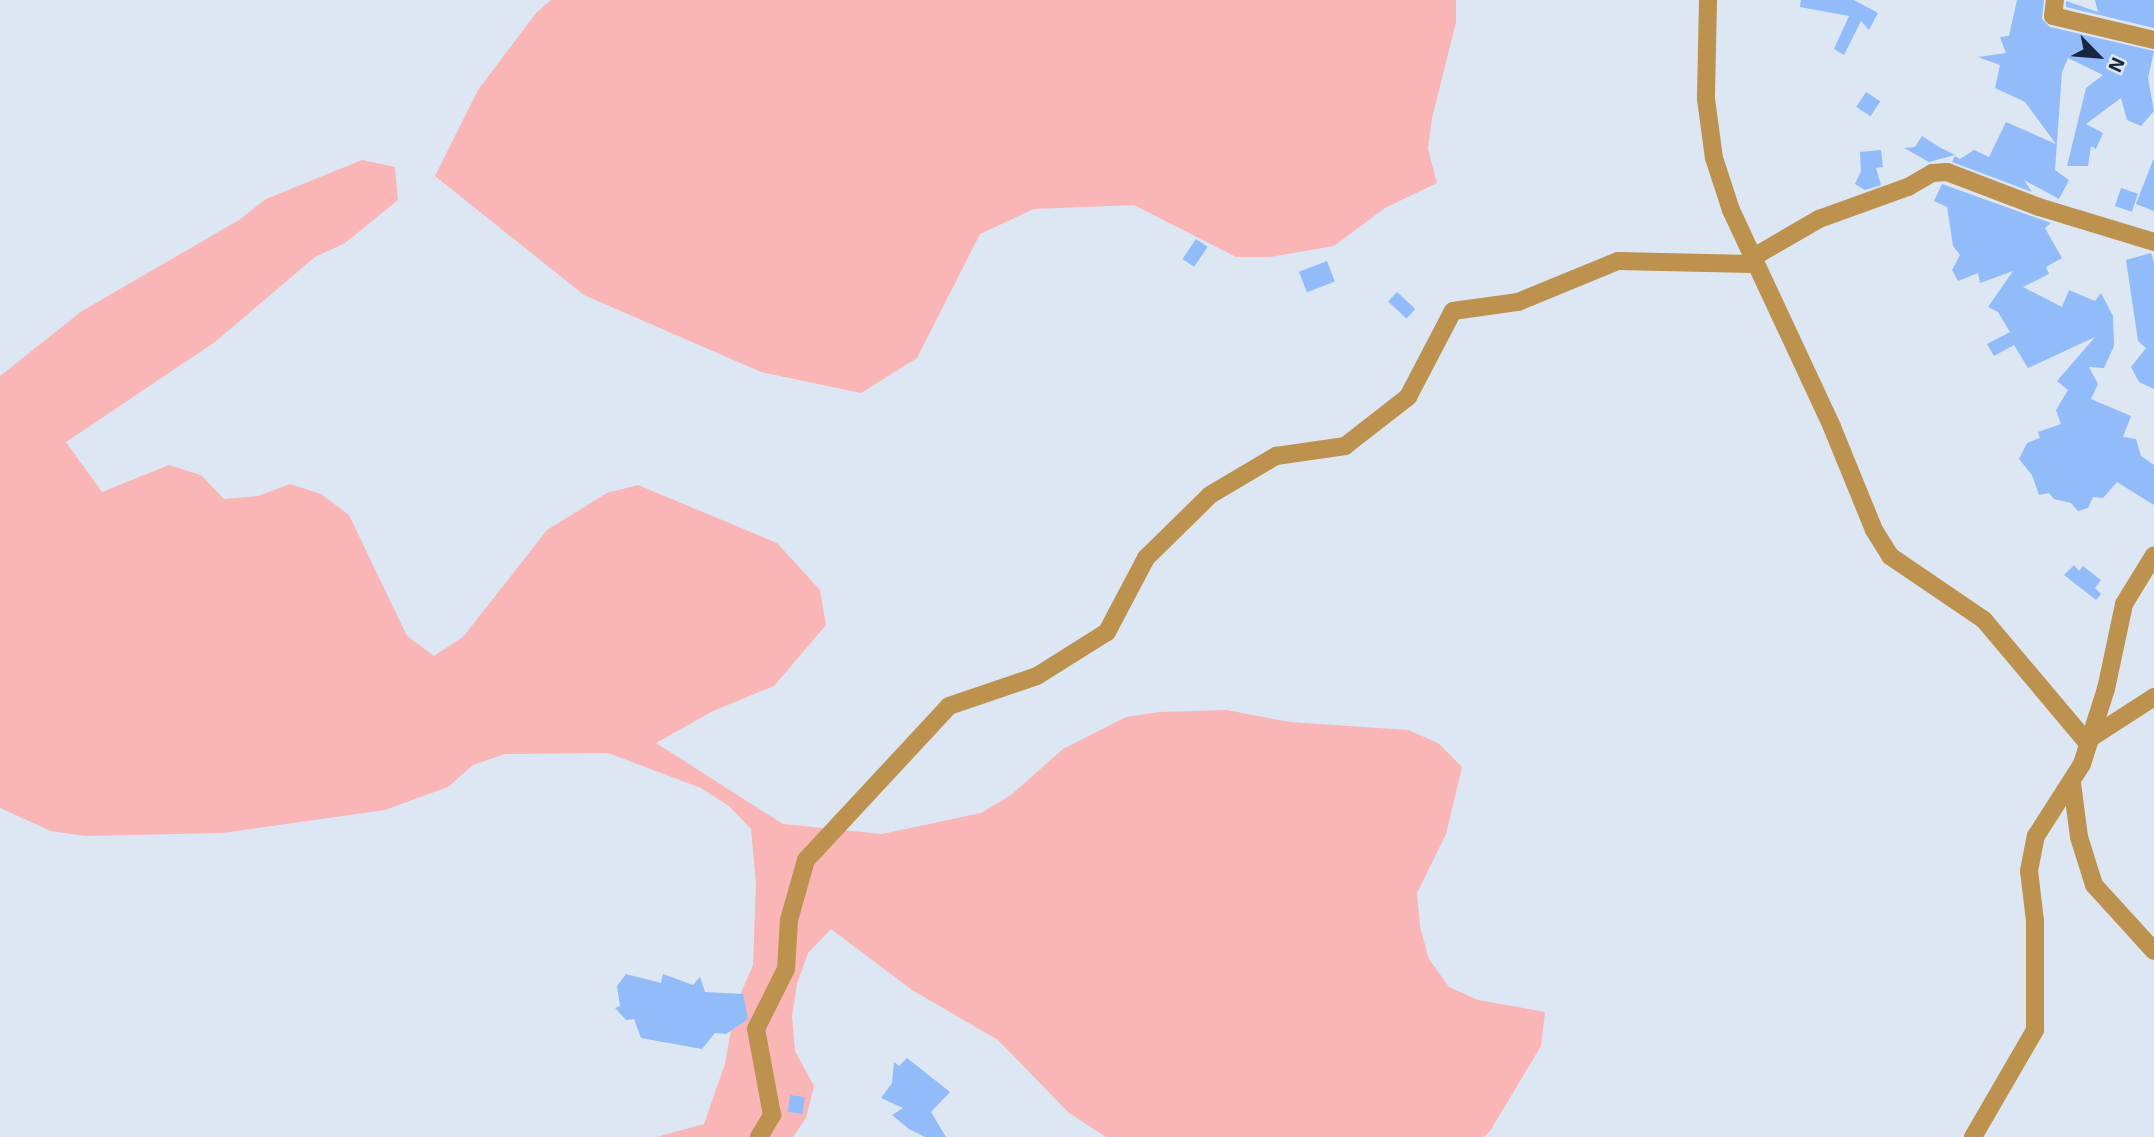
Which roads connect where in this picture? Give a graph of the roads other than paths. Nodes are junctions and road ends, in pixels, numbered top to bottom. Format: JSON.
{"nodes":[{"id":1,"x":1708,"y":0,"type":"edge"},
{"id":2,"x":2055,"y":0,"type":"edge"},
{"id":3,"x":2154,"y":40,"type":"edge"},
{"id":4,"x":2154,"y":242,"type":"edge"},
{"id":5,"x":1751,"y":261,"type":"junction"},
{"id":6,"x":2154,"y":555,"type":"edge"},
{"id":7,"x":2154,"y":696,"type":"edge"},
{"id":8,"x":2086,"y":741,"type":"junction"},
{"id":9,"x":2072,"y":783,"type":"junction"},
{"id":10,"x":2154,"y":951,"type":"edge"},
{"id":11,"x":759,"y":1137,"type":"edge"},
{"id":12,"x":1972,"y":1137,"type":"edge"}],
"edges":[{"from":1,"to":5,"type":"street"},
{"from":2,"to":3,"type":"street"},
{"from":4,"to":5,"type":"street"},
{"from":5,"to":8,"type":"street"},
{"from":5,"to":11,"type":"street"},
{"from":6,"to":8,"type":"street"},
{"from":7,"to":8,"type":"street"},
{"from":8,"to":9,"type":"street"},
{"from":9,"to":10,"type":"street"},
{"from":9,"to":12,"type":"street"}]}
